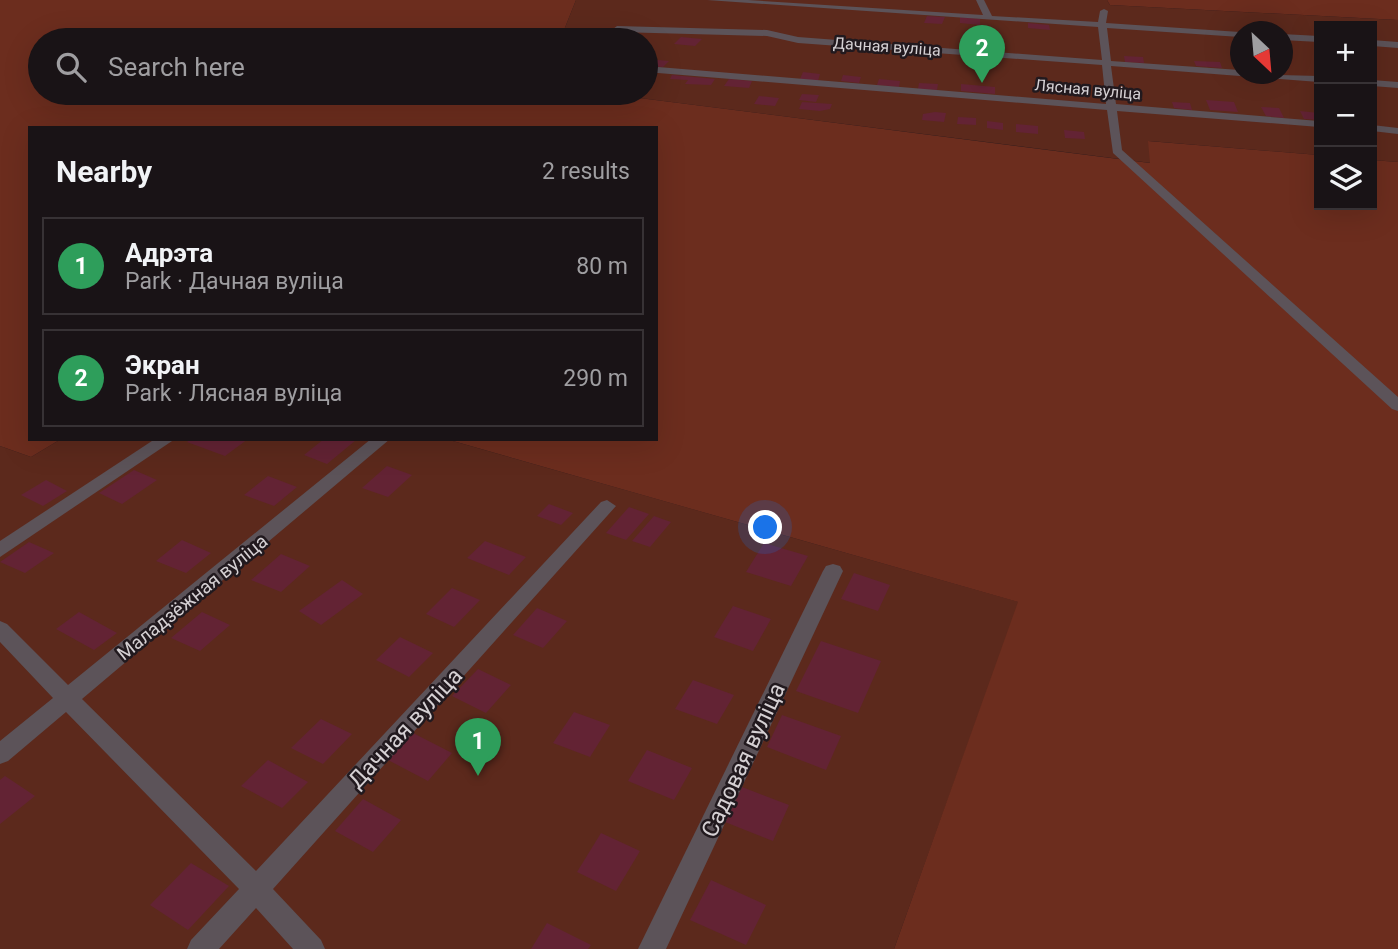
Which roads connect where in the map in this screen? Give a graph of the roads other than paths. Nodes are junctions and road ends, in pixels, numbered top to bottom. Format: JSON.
{"nodes":[{"id":1,"x":711,"y":0,"type":"edge"},
{"id":2,"x":880,"y":0,"type":"edge"},
{"id":3,"x":980,"y":0,"type":"edge"},
{"id":4,"x":762,"y":2,"type":"edge"},
{"id":5,"x":873,"y":11,"type":"junction"},
{"id":6,"x":1104,"y":11,"type":"dead end"},
{"id":7,"x":989,"y":18,"type":"junction"},
{"id":8,"x":1102,"y":25,"type":"junction"},
{"id":9,"x":658,"y":30,"type":"edge"},
{"id":10,"x":1230,"y":33,"type":"edge"},
{"id":11,"x":1293,"y":38,"type":"edge"},
{"id":12,"x":1314,"y":39,"type":"edge"},
{"id":13,"x":1377,"y":43,"type":"edge"},
{"id":14,"x":1398,"y":45,"type":"edge"},
{"id":15,"x":1108,"y":63,"type":"junction"},
{"id":16,"x":658,"y":70,"type":"edge"},
{"id":17,"x":1230,"y":72,"type":"edge"},
{"id":18,"x":1293,"y":77,"type":"edge"},
{"id":19,"x":1314,"y":79,"type":"edge"},
{"id":20,"x":1377,"y":83,"type":"edge"},
{"id":21,"x":1398,"y":85,"type":"edge"},
{"id":22,"x":1112,"y":107,"type":"junction"},
{"id":23,"x":1314,"y":124,"type":"edge"},
{"id":24,"x":1377,"y":129,"type":"edge"},
{"id":25,"x":1398,"y":131,"type":"edge"},
{"id":26,"x":1398,"y":406,"type":"edge"},
{"id":27,"x":164,"y":441,"type":"edge"},
{"id":28,"x":380,"y":441,"type":"edge"},
{"id":29,"x":607,"y":506,"type":"dead end"},
{"id":30,"x":0,"y":550,"type":"edge"},
{"id":31,"x":833,"y":571,"type":"dead end"},
{"id":32,"x":0,"y":629,"type":"edge"},
{"id":33,"x":66,"y":700,"type":"junction"},
{"id":34,"x":0,"y":754,"type":"edge"},
{"id":35,"x":257,"y":887,"type":"junction"},
{"id":36,"x":201,"y":949,"type":"edge"},
{"id":37,"x":311,"y":949,"type":"edge"},
{"id":38,"x":652,"y":949,"type":"edge"}],
"edges":[{"from":1,"to":4,"type":"street"},
{"from":2,"to":5,"type":"street"},
{"from":3,"to":7,"type":"street"},
{"from":4,"to":5,"type":"street"},
{"from":5,"to":7,"type":"street"},
{"from":6,"to":8,"type":"street"},
{"from":7,"to":8,"type":"street"},
{"from":8,"to":10,"type":"street"},
{"from":8,"to":15,"type":"street"},
{"from":9,"to":15,"type":"street","name":"Дачная вуліца"},
{"from":11,"to":12,"type":"street"},
{"from":13,"to":14,"type":"street"},
{"from":15,"to":17,"type":"street","name":"Дачная вуліца"},
{"from":15,"to":22,"type":"street"},
{"from":16,"to":22,"type":"street","name":"Лясная вуліца"},
{"from":18,"to":19,"type":"street"},
{"from":20,"to":21,"type":"street"},
{"from":22,"to":23,"type":"street","name":"Лясная вуліца"},
{"from":22,"to":26,"type":"street"},
{"from":24,"to":25,"type":"street"},
{"from":27,"to":30,"type":"street"},
{"from":28,"to":33,"type":"street","name":"Маладзёжная вуліца"},
{"from":29,"to":35,"type":"street","name":"Дачная вуліца"},
{"from":31,"to":38,"type":"street","name":"Садовая вуліца"},
{"from":32,"to":33,"type":"street"},
{"from":33,"to":34,"type":"street","name":"Маладзёжная вуліца"},
{"from":33,"to":35,"type":"street"},
{"from":35,"to":36,"type":"street","name":"Дачная вуліца"},
{"from":35,"to":37,"type":"street"}]}
